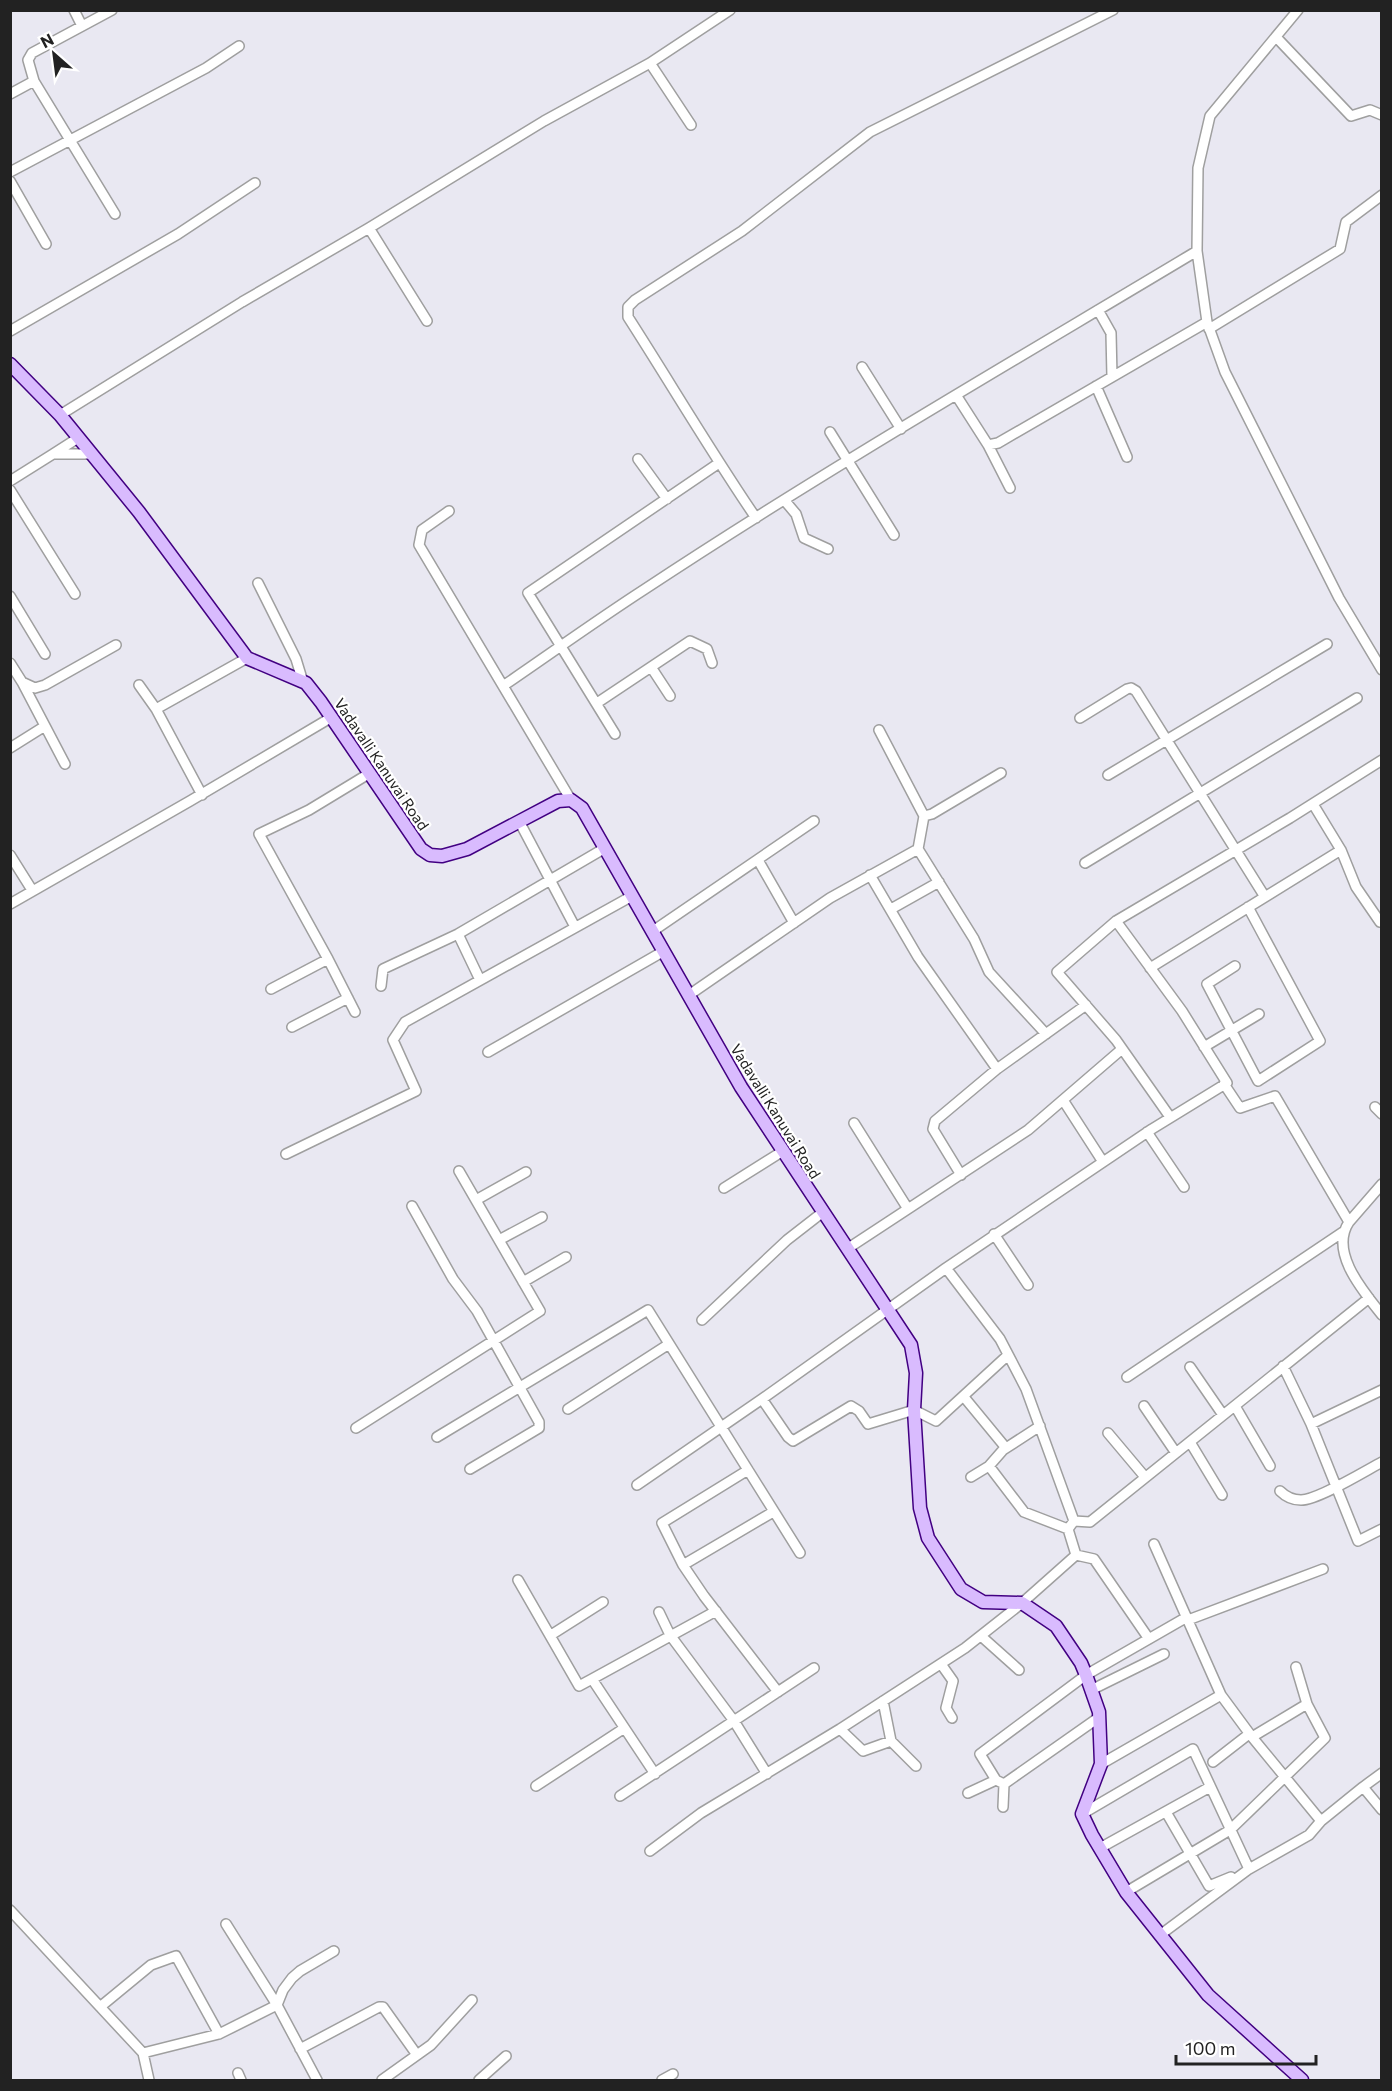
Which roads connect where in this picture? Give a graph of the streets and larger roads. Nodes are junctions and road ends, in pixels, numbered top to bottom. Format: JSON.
{"nodes":[{"id":1,"x":74,"y":10,"type":"edge"},
{"id":2,"x":112,"y":10,"type":"edge"},
{"id":3,"x":730,"y":10,"type":"edge"},
{"id":4,"x":1113,"y":10,"type":"edge"},
{"id":5,"x":1298,"y":10,"type":"edge"},
{"id":6,"x":82,"y":26,"type":"junction"},
{"id":7,"x":1276,"y":37,"type":"junction"},
{"id":8,"x":238,"y":46,"type":"dead end"},
{"id":9,"x":650,"y":63,"type":"junction"},
{"id":10,"x":34,"y":81,"type":"junction"},
{"id":11,"x":10,"y":94,"type":"edge"},
{"id":12,"x":1382,"y":115,"type":"edge"},
{"id":13,"x":691,"y":124,"type":"dead end"},
{"id":14,"x":70,"y":141,"type":"junction"},
{"id":15,"x":10,"y":172,"type":"edge"},
{"id":16,"x":10,"y":181,"type":"edge"},
{"id":17,"x":255,"y":183,"type":"dead end"},
{"id":18,"x":1382,"y":195,"type":"edge"},
{"id":19,"x":115,"y":214,"type":"dead end"},
{"id":20,"x":369,"y":228,"type":"junction"},
{"id":21,"x":46,"y":244,"type":"dead end"},
{"id":22,"x":1197,"y":251,"type":"junction"},
{"id":23,"x":1098,"y":310,"type":"junction"},
{"id":24,"x":427,"y":321,"type":"dead end"},
{"id":25,"x":1208,"y":325,"type":"junction"},
{"id":26,"x":10,"y":331,"type":"edge"},
{"id":27,"x":10,"y":364,"type":"edge"},
{"id":28,"x":861,"y":367,"type":"dead end"},
{"id":29,"x":1112,"y":376,"type":"junction"},
{"id":30,"x":1096,"y":386,"type":"junction"},
{"id":31,"x":956,"y":395,"type":"junction"},
{"id":32,"x":60,"y":415,"type":"junction"},
{"id":33,"x":901,"y":429,"type":"junction"},
{"id":34,"x":830,"y":432,"type":"dead end"},
{"id":35,"x":78,"y":438,"type":"junction"},
{"id":36,"x":988,"y":445,"type":"junction"},
{"id":37,"x":53,"y":454,"type":"junction"},
{"id":38,"x":91,"y":454,"type":"junction"},
{"id":39,"x":1127,"y":457,"type":"dead end"},
{"id":40,"x":638,"y":459,"type":"dead end"},
{"id":41,"x":849,"y":461,"type":"junction"},
{"id":42,"x":719,"y":463,"type":"junction"},
{"id":43,"x":10,"y":481,"type":"edge"},
{"id":44,"x":1010,"y":488,"type":"dead end"},
{"id":45,"x":10,"y":490,"type":"edge"},
{"id":46,"x":667,"y":499,"type":"junction"},
{"id":47,"x":785,"y":501,"type":"junction"},
{"id":48,"x":449,"y":511,"type":"dead end"},
{"id":49,"x":756,"y":518,"type":"junction"},
{"id":50,"x":894,"y":535,"type":"dead end"},
{"id":51,"x":828,"y":549,"type":"dead end"},
{"id":52,"x":258,"y":583,"type":"dead end"},
{"id":53,"x":75,"y":594,"type":"dead end"},
{"id":54,"x":10,"y":596,"type":"edge"},
{"id":55,"x":1327,"y":644,"type":"dead end"},
{"id":56,"x":116,"y":645,"type":"dead end"},
{"id":57,"x":561,"y":646,"type":"junction"},
{"id":58,"x":45,"y":654,"type":"dead end"},
{"id":59,"x":247,"y":658,"type":"junction"},
{"id":60,"x":10,"y":663,"type":"edge"},
{"id":61,"x":712,"y":663,"type":"dead end"},
{"id":62,"x":651,"y":668,"type":"junction"},
{"id":63,"x":1382,"y":670,"type":"edge"},
{"id":64,"x":22,"y":682,"type":"junction"},
{"id":65,"x":303,"y":682,"type":"junction"},
{"id":66,"x":139,"y":685,"type":"dead end"},
{"id":67,"x":503,"y":686,"type":"junction"},
{"id":68,"x":670,"y":696,"type":"dead end"},
{"id":69,"x":1357,"y":698,"type":"dead end"},
{"id":70,"x":597,"y":703,"type":"junction"},
{"id":71,"x":156,"y":709,"type":"junction"},
{"id":72,"x":332,"y":717,"type":"junction"},
{"id":73,"x":1080,"y":718,"type":"dead end"},
{"id":74,"x":45,"y":726,"type":"junction"},
{"id":75,"x":879,"y":730,"type":"dead end"},
{"id":76,"x":615,"y":734,"type":"dead end"},
{"id":77,"x":1167,"y":739,"type":"junction"},
{"id":78,"x":10,"y":748,"type":"edge"},
{"id":79,"x":1382,"y":760,"type":"edge"},
{"id":80,"x":65,"y":764,"type":"dead end"},
{"id":81,"x":370,"y":773,"type":"junction"},
{"id":82,"x":1001,"y":773,"type":"dead end"},
{"id":83,"x":1108,"y":775,"type":"dead end"},
{"id":84,"x":1200,"y":792,"type":"junction"},
{"id":85,"x":202,"y":795,"type":"junction"},
{"id":86,"x":571,"y":801,"type":"junction"},
{"id":87,"x":1313,"y":804,"type":"junction"},
{"id":88,"x":924,"y":816,"type":"junction"},
{"id":89,"x":519,"y":821,"type":"junction"},
{"id":90,"x":814,"y":821,"type":"dead end"},
{"id":91,"x":605,"y":848,"type":"junction"},
{"id":92,"x":918,"y":849,"type":"junction"},
{"id":93,"x":1236,"y":850,"type":"junction"},
{"id":94,"x":1341,"y":850,"type":"junction"},
{"id":95,"x":10,"y":855,"type":"edge"},
{"id":96,"x":758,"y":860,"type":"junction"},
{"id":97,"x":1085,"y":864,"type":"dead end"},
{"id":98,"x":870,"y":875,"type":"junction"},
{"id":99,"x":549,"y":880,"type":"junction"},
{"id":100,"x":939,"y":882,"type":"junction"},
{"id":101,"x":32,"y":890,"type":"junction"},
{"id":102,"x":632,"y":896,"type":"junction"},
{"id":103,"x":1265,"y":897,"type":"junction"},
{"id":104,"x":10,"y":904,"type":"edge"},
{"id":105,"x":1248,"y":907,"type":"junction"},
{"id":106,"x":891,"y":909,"type":"junction"},
{"id":107,"x":1116,"y":921,"type":"junction"},
{"id":108,"x":1380,"y":922,"type":"dead end"},
{"id":109,"x":794,"y":923,"type":"junction"},
{"id":110,"x":575,"y":927,"type":"junction"},
{"id":111,"x":653,"y":931,"type":"junction"},
{"id":112,"x":458,"y":934,"type":"junction"},
{"id":113,"x":664,"y":951,"type":"junction"},
{"id":114,"x":328,"y":959,"type":"junction"},
{"id":115,"x":1235,"y":966,"type":"dead end"},
{"id":116,"x":1150,"y":968,"type":"junction"},
{"id":117,"x":480,"y":980,"type":"junction"},
{"id":118,"x":381,"y":986,"type":"dead end"},
{"id":119,"x":271,"y":989,"type":"dead end"},
{"id":120,"x":689,"y":995,"type":"junction"},
{"id":121,"x":348,"y":998,"type":"junction"},
{"id":122,"x":1086,"y":1005,"type":"junction"},
{"id":123,"x":355,"y":1012,"type":"dead end"},
{"id":124,"x":1259,"y":1014,"type":"dead end"},
{"id":125,"x":292,"y":1027,"type":"dead end"},
{"id":126,"x":1232,"y":1030,"type":"junction"},
{"id":127,"x":1046,"y":1034,"type":"junction"},
{"id":128,"x":1204,"y":1047,"type":"junction"},
{"id":129,"x":1122,"y":1049,"type":"junction"},
{"id":130,"x":488,"y":1052,"type":"dead end"},
{"id":131,"x":997,"y":1069,"type":"junction"},
{"id":132,"x":1224,"y":1084,"type":"junction"},
{"id":133,"x":1063,"y":1100,"type":"junction"},
{"id":134,"x":1170,"y":1118,"type":"junction"},
{"id":135,"x":854,"y":1123,"type":"dead end"},
{"id":136,"x":1147,"y":1132,"type":"junction"},
{"id":137,"x":783,"y":1151,"type":"junction"},
{"id":138,"x":286,"y":1154,"type":"dead end"},
{"id":139,"x":1103,"y":1162,"type":"junction"},
{"id":140,"x":459,"y":1171,"type":"dead end"},
{"id":141,"x":526,"y":1172,"type":"dead end"},
{"id":142,"x":962,"y":1174,"type":"junction"},
{"id":143,"x":1382,"y":1184,"type":"edge"},
{"id":144,"x":1184,"y":1187,"type":"dead end"},
{"id":145,"x":724,"y":1188,"type":"dead end"},
{"id":146,"x":476,"y":1200,"type":"junction"},
{"id":147,"x":412,"y":1206,"type":"dead end"},
{"id":148,"x":908,"y":1209,"type":"junction"},
{"id":149,"x":823,"y":1212,"type":"junction"},
{"id":150,"x":542,"y":1217,"type":"dead end"},
{"id":151,"x":1349,"y":1222,"type":"junction"},
{"id":152,"x":1342,"y":1232,"type":"junction"},
{"id":153,"x":994,"y":1234,"type":"junction"},
{"id":154,"x":499,"y":1240,"type":"junction"},
{"id":155,"x":847,"y":1250,"type":"junction"},
{"id":156,"x":566,"y":1257,"type":"dead end"},
{"id":157,"x":946,"y":1268,"type":"junction"},
{"id":158,"x":523,"y":1282,"type":"junction"},
{"id":159,"x":1028,"y":1285,"type":"dead end"},
{"id":160,"x":1369,"y":1298,"type":"junction"},
{"id":161,"x":887,"y":1309,"type":"junction"},
{"id":162,"x":1381,"y":1313,"type":"edge"},
{"id":163,"x":702,"y":1320,"type":"dead end"},
{"id":164,"x":494,"y":1340,"type":"junction"},
{"id":165,"x":669,"y":1344,"type":"junction"},
{"id":166,"x":1008,"y":1355,"type":"junction"},
{"id":167,"x":1283,"y":1366,"type":"junction"},
{"id":168,"x":1190,"y":1367,"type":"dead end"},
{"id":169,"x":1127,"y":1377,"type":"dead end"},
{"id":170,"x":521,"y":1386,"type":"junction"},
{"id":171,"x":1382,"y":1390,"type":"edge"},
{"id":172,"x":964,"y":1397,"type":"junction"},
{"id":173,"x":762,"y":1399,"type":"junction"},
{"id":174,"x":1143,"y":1406,"type":"dead end"},
{"id":175,"x":1235,"y":1406,"type":"junction"},
{"id":176,"x":568,"y":1409,"type":"dead end"},
{"id":177,"x":914,"y":1410,"type":"junction"},
{"id":178,"x":1223,"y":1415,"type":"junction"},
{"id":179,"x":1311,"y":1424,"type":"junction"},
{"id":180,"x":1040,"y":1426,"type":"junction"},
{"id":181,"x":721,"y":1427,"type":"junction"},
{"id":182,"x":356,"y":1428,"type":"dead end"},
{"id":183,"x":1108,"y":1433,"type":"dead end"},
{"id":184,"x":437,"y":1437,"type":"dead end"},
{"id":185,"x":1190,"y":1442,"type":"junction"},
{"id":186,"x":1006,"y":1448,"type":"junction"},
{"id":187,"x":1176,"y":1453,"type":"junction"},
{"id":188,"x":1382,"y":1462,"type":"edge"},
{"id":189,"x":989,"y":1466,"type":"junction"},
{"id":190,"x":1270,"y":1466,"type":"dead end"},
{"id":191,"x":470,"y":1469,"type":"dead end"},
{"id":192,"x":748,"y":1470,"type":"junction"},
{"id":193,"x":971,"y":1477,"type":"dead end"},
{"id":194,"x":1146,"y":1477,"type":"junction"},
{"id":195,"x":637,"y":1485,"type":"dead end"},
{"id":196,"x":1338,"y":1486,"type":"junction"},
{"id":197,"x":1280,"y":1491,"type":"dead end"},
{"id":198,"x":1222,"y":1495,"type":"dead end"},
{"id":199,"x":773,"y":1512,"type":"junction"},
{"id":200,"x":1071,"y":1525,"type":"junction"},
{"id":201,"x":1382,"y":1529,"type":"edge"},
{"id":202,"x":1154,"y":1544,"type":"dead end"},
{"id":203,"x":800,"y":1553,"type":"dead end"},
{"id":204,"x":1076,"y":1555,"type":"junction"},
{"id":205,"x":683,"y":1565,"type":"junction"},
{"id":206,"x":1323,"y":1569,"type":"dead end"},
{"id":207,"x":518,"y":1580,"type":"dead end"},
{"id":208,"x":603,"y":1602,"type":"dead end"},
{"id":209,"x":1022,"y":1603,"type":"junction"},
{"id":210,"x":716,"y":1611,"type":"junction"},
{"id":211,"x":659,"y":1612,"type":"dead end"},
{"id":212,"x":1188,"y":1618,"type":"junction"},
{"id":213,"x":550,"y":1635,"type":"junction"},
{"id":214,"x":670,"y":1635,"type":"junction"},
{"id":215,"x":981,"y":1636,"type":"junction"},
{"id":216,"x":1149,"y":1639,"type":"junction"},
{"id":217,"x":1164,"y":1654,"type":"dead end"},
{"id":218,"x":941,"y":1664,"type":"junction"},
{"id":219,"x":1296,"y":1667,"type":"dead end"},
{"id":220,"x":814,"y":1668,"type":"dead end"},
{"id":221,"x":1019,"y":1670,"type":"dead end"},
{"id":222,"x":1086,"y":1675,"type":"junction"},
{"id":223,"x":592,"y":1679,"type":"junction"},
{"id":224,"x":1091,"y":1690,"type":"junction"},
{"id":225,"x":778,"y":1692,"type":"junction"},
{"id":226,"x":1221,"y":1695,"type":"junction"},
{"id":227,"x":883,"y":1701,"type":"junction"},
{"id":228,"x":1307,"y":1704,"type":"junction"},
{"id":229,"x":952,"y":1718,"type":"dead end"},
{"id":230,"x":1098,"y":1718,"type":"junction"},
{"id":231,"x":734,"y":1721,"type":"junction"},
{"id":232,"x":623,"y":1729,"type":"junction"},
{"id":233,"x":840,"y":1729,"type":"junction"},
{"id":234,"x":1251,"y":1736,"type":"junction"},
{"id":235,"x":891,"y":1741,"type":"junction"},
{"id":236,"x":1213,"y":1762,"type":"dead end"},
{"id":237,"x":1101,"y":1764,"type":"junction"},
{"id":238,"x":916,"y":1766,"type":"dead end"},
{"id":239,"x":1382,"y":1773,"type":"edge"},
{"id":240,"x":655,"y":1774,"type":"junction"},
{"id":241,"x":766,"y":1774,"type":"junction"},
{"id":242,"x":1284,"y":1777,"type":"junction"},
{"id":243,"x":1000,"y":1782,"type":"junction"},
{"id":244,"x":536,"y":1786,"type":"dead end"},
{"id":245,"x":1210,"y":1787,"type":"junction"},
{"id":246,"x":1363,"y":1787,"type":"junction"},
{"id":247,"x":968,"y":1793,"type":"dead end"},
{"id":248,"x":620,"y":1796,"type":"dead end"},
{"id":249,"x":1004,"y":1807,"type":"dead end"},
{"id":250,"x":1382,"y":1810,"type":"edge"},
{"id":251,"x":1166,"y":1812,"type":"junction"},
{"id":252,"x":1082,"y":1814,"type":"junction"},
{"id":253,"x":1321,"y":1821,"type":"junction"},
{"id":254,"x":1230,"y":1830,"type":"junction"},
{"id":255,"x":1100,"y":1848,"type":"junction"},
{"id":256,"x":650,"y":1851,"type":"dead end"},
{"id":257,"x":1190,"y":1854,"type":"junction"},
{"id":258,"x":1249,"y":1869,"type":"junction"},
{"id":259,"x":1231,"y":1877,"type":"dead end"},
{"id":260,"x":1126,"y":1892,"type":"junction"},
{"id":261,"x":10,"y":1910,"type":"edge"},
{"id":262,"x":226,"y":1924,"type":"dead end"},
{"id":263,"x":1160,"y":1935,"type":"junction"},
{"id":264,"x":334,"y":1951,"type":"dead end"},
{"id":265,"x":472,"y":2000,"type":"dead end"},
{"id":266,"x":277,"y":2005,"type":"junction"},
{"id":267,"x":100,"y":2007,"type":"junction"},
{"id":268,"x":219,"y":2034,"type":"junction"},
{"id":269,"x":300,"y":2049,"type":"junction"},
{"id":270,"x":143,"y":2054,"type":"junction"},
{"id":271,"x":417,"y":2055,"type":"junction"},
{"id":272,"x":506,"y":2056,"type":"dead end"},
{"id":273,"x":673,"y":2073,"type":"dead end"},
{"id":274,"x":149,"y":2080,"type":"edge"},
{"id":275,"x":317,"y":2080,"type":"edge"},
{"id":276,"x":382,"y":2080,"type":"edge"},
{"id":277,"x":479,"y":2080,"type":"edge"},
{"id":278,"x":662,"y":2080,"type":"edge"},
{"id":279,"x":1302,"y":2080,"type":"edge"}],
"edges":[{"from":1,"to":6,"type":"street"},
{"from":2,"to":6,"type":"street"},
{"from":3,"to":9,"type":"street"},
{"from":4,"to":42,"type":"street"},
{"from":5,"to":7,"type":"street"},
{"from":6,"to":10,"type":"street"},
{"from":7,"to":12,"type":"street"},
{"from":7,"to":22,"type":"street"},
{"from":8,"to":14,"type":"street"},
{"from":9,"to":13,"type":"street"},
{"from":9,"to":20,"type":"street"},
{"from":10,"to":11,"type":"street"},
{"from":10,"to":14,"type":"street"},
{"from":14,"to":15,"type":"street"},
{"from":14,"to":19,"type":"street"},
{"from":16,"to":21,"type":"street"},
{"from":17,"to":26,"type":"street"},
{"from":18,"to":25,"type":"street"},
{"from":20,"to":24,"type":"street"},
{"from":20,"to":32,"type":"street"},
{"from":22,"to":23,"type":"street"},
{"from":22,"to":25,"type":"street"},
{"from":23,"to":29,"type":"street"},
{"from":23,"to":31,"type":"street"},
{"from":25,"to":29,"type":"street"},
{"from":25,"to":63,"type":"street"},
{"from":27,"to":32,"type":"street"},
{"from":28,"to":33,"type":"street"},
{"from":29,"to":30,"type":"street"},
{"from":30,"to":36,"type":"street"},
{"from":30,"to":39,"type":"street"},
{"from":31,"to":33,"type":"street"},
{"from":31,"to":36,"type":"street"},
{"from":32,"to":35,"type":"street"},
{"from":33,"to":41,"type":"street"},
{"from":34,"to":41,"type":"street"},
{"from":35,"to":37,"type":"street"},
{"from":35,"to":38,"type":"street"},
{"from":36,"to":44,"type":"street"},
{"from":37,"to":38,"type":"street"},
{"from":37,"to":43,"type":"street"},
{"from":38,"to":59,"type":"street"},
{"from":40,"to":46,"type":"street"},
{"from":41,"to":47,"type":"street"},
{"from":41,"to":50,"type":"street"},
{"from":42,"to":46,"type":"street"},
{"from":42,"to":49,"type":"street"},
{"from":45,"to":53,"type":"street"},
{"from":46,"to":57,"type":"street"},
{"from":47,"to":49,"type":"street"},
{"from":47,"to":51,"type":"street"},
{"from":48,"to":67,"type":"street"},
{"from":49,"to":57,"type":"street"},
{"from":52,"to":65,"type":"street"},
{"from":54,"to":58,"type":"street"},
{"from":55,"to":77,"type":"street"},
{"from":56,"to":64,"type":"street"},
{"from":57,"to":67,"type":"street"},
{"from":57,"to":70,"type":"street"},
{"from":59,"to":65,"type":"street","name":"Vadavalli Kanuvai Road"},
{"from":59,"to":71,"type":"street"},
{"from":60,"to":64,"type":"street"},
{"from":61,"to":62,"type":"street"},
{"from":62,"to":68,"type":"street"},
{"from":62,"to":70,"type":"street"},
{"from":64,"to":74,"type":"street"},
{"from":65,"to":72,"type":"street","name":"Vadavalli Kanuvai Road"},
{"from":66,"to":71,"type":"street"},
{"from":67,"to":86,"type":"street"},
{"from":69,"to":84,"type":"street"},
{"from":70,"to":76,"type":"street"},
{"from":71,"to":85,"type":"street"},
{"from":72,"to":81,"type":"street","name":"Vadavalli Kanuvai Road"},
{"from":72,"to":85,"type":"street"},
{"from":73,"to":77,"type":"street"},
{"from":74,"to":78,"type":"street"},
{"from":74,"to":80,"type":"street"},
{"from":75,"to":88,"type":"street"},
{"from":77,"to":83,"type":"street"},
{"from":77,"to":84,"type":"street"},
{"from":79,"to":87,"type":"street"},
{"from":81,"to":89,"type":"street","name":"Vadavalli Kanuvai Road"},
{"from":81,"to":114,"type":"street"},
{"from":82,"to":88,"type":"street"},
{"from":84,"to":93,"type":"street"},
{"from":84,"to":97,"type":"street"},
{"from":85,"to":101,"type":"street"},
{"from":86,"to":89,"type":"street","name":"Vadavalli Kanuvai Road"},
{"from":86,"to":91,"type":"street","name":"Vadavalli Kanuvai Road"},
{"from":87,"to":93,"type":"street"},
{"from":87,"to":94,"type":"street"},
{"from":88,"to":92,"type":"street"},
{"from":89,"to":99,"type":"street"},
{"from":90,"to":96,"type":"street"},
{"from":91,"to":99,"type":"street"},
{"from":91,"to":102,"type":"street","name":"Vadavalli Kanuvai Road"},
{"from":92,"to":98,"type":"street"},
{"from":92,"to":100,"type":"street"},
{"from":93,"to":103,"type":"street"},
{"from":93,"to":107,"type":"street"},
{"from":94,"to":103,"type":"street"},
{"from":94,"to":108,"type":"street"},
{"from":95,"to":101,"type":"street"},
{"from":96,"to":109,"type":"street"},
{"from":96,"to":111,"type":"street"},
{"from":98,"to":106,"type":"street"},
{"from":98,"to":109,"type":"street"},
{"from":99,"to":110,"type":"street"},
{"from":99,"to":112,"type":"street"},
{"from":100,"to":106,"type":"street"},
{"from":100,"to":127,"type":"street"},
{"from":101,"to":104,"type":"street"},
{"from":102,"to":110,"type":"street"},
{"from":102,"to":111,"type":"street","name":"Vadavalli Kanuvai Road"},
{"from":103,"to":105,"type":"street"},
{"from":105,"to":116,"type":"street"},
{"from":105,"to":126,"type":"street"},
{"from":106,"to":131,"type":"street"},
{"from":107,"to":116,"type":"street"},
{"from":107,"to":122,"type":"street"},
{"from":109,"to":120,"type":"street"},
{"from":110,"to":117,"type":"street"},
{"from":111,"to":113,"type":"street","name":"Vadavalli Kanuvai Road"},
{"from":112,"to":117,"type":"street"},
{"from":112,"to":118,"type":"street"},
{"from":113,"to":120,"type":"street","name":"Vadavalli Kanuvai Road"},
{"from":113,"to":130,"type":"street"},
{"from":114,"to":119,"type":"street"},
{"from":114,"to":121,"type":"street"},
{"from":115,"to":126,"type":"street"},
{"from":116,"to":128,"type":"street"},
{"from":117,"to":138,"type":"street"},
{"from":120,"to":137,"type":"street","name":"Vadavalli Kanuvai Road"},
{"from":121,"to":123,"type":"street"},
{"from":121,"to":125,"type":"street"},
{"from":122,"to":127,"type":"street"},
{"from":122,"to":129,"type":"street"},
{"from":124,"to":126,"type":"street"},
{"from":126,"to":128,"type":"street"},
{"from":127,"to":131,"type":"street"},
{"from":128,"to":132,"type":"street"},
{"from":129,"to":133,"type":"street"},
{"from":129,"to":134,"type":"street"},
{"from":131,"to":142,"type":"street"},
{"from":132,"to":134,"type":"street"},
{"from":132,"to":151,"type":"street"},
{"from":133,"to":139,"type":"street"},
{"from":133,"to":142,"type":"street"},
{"from":134,"to":136,"type":"street"},
{"from":135,"to":148,"type":"street"},
{"from":136,"to":139,"type":"street"},
{"from":136,"to":144,"type":"street"},
{"from":137,"to":145,"type":"street"},
{"from":137,"to":149,"type":"street","name":"Vadavalli Kanuvai Road"},
{"from":139,"to":153,"type":"street"},
{"from":140,"to":146,"type":"street"},
{"from":141,"to":146,"type":"street"},
{"from":142,"to":148,"type":"street"},
{"from":143,"to":151,"type":"street"},
{"from":146,"to":154,"type":"street"},
{"from":147,"to":164,"type":"street"},
{"from":148,"to":155,"type":"street"},
{"from":149,"to":155,"type":"street","name":"Vadavalli Kanuvai Road"},
{"from":149,"to":163,"type":"street"},
{"from":150,"to":154,"type":"street"},
{"from":151,"to":152,"type":"street"},
{"from":152,"to":160,"type":"street"},
{"from":152,"to":169,"type":"street"},
{"from":153,"to":157,"type":"street"},
{"from":153,"to":159,"type":"street"},
{"from":154,"to":158,"type":"street"},
{"from":155,"to":161,"type":"street","name":"Vadavalli Kanuvai Road"},
{"from":156,"to":158,"type":"street"},
{"from":157,"to":161,"type":"street"},
{"from":157,"to":166,"type":"street"},
{"from":158,"to":164,"type":"street"},
{"from":160,"to":162,"type":"street"},
{"from":160,"to":167,"type":"street"},
{"from":161,"to":173,"type":"street"},
{"from":161,"to":177,"type":"street","name":"Vadavalli Kanuvai Road"},
{"from":164,"to":170,"type":"street"},
{"from":164,"to":182,"type":"street"},
{"from":165,"to":170,"type":"street"},
{"from":165,"to":176,"type":"street"},
{"from":165,"to":181,"type":"street"},
{"from":166,"to":172,"type":"street"},
{"from":166,"to":180,"type":"street"},
{"from":167,"to":175,"type":"street"},
{"from":167,"to":179,"type":"street"},
{"from":168,"to":178,"type":"street"},
{"from":170,"to":184,"type":"street"},
{"from":170,"to":191,"type":"street"},
{"from":171,"to":179,"type":"street"},
{"from":172,"to":177,"type":"street"},
{"from":172,"to":186,"type":"street"},
{"from":173,"to":177,"type":"street"},
{"from":173,"to":181,"type":"street"},
{"from":174,"to":187,"type":"street"},
{"from":175,"to":178,"type":"street"},
{"from":175,"to":190,"type":"street"},
{"from":177,"to":209,"type":"street","name":"Vadavalli Kanuvai Road"},
{"from":178,"to":185,"type":"street"},
{"from":179,"to":196,"type":"street"},
{"from":180,"to":186,"type":"street"},
{"from":180,"to":200,"type":"street"},
{"from":181,"to":192,"type":"street"},
{"from":181,"to":195,"type":"street"},
{"from":183,"to":194,"type":"street"},
{"from":185,"to":187,"type":"street"},
{"from":185,"to":198,"type":"street"},
{"from":186,"to":189,"type":"street"},
{"from":187,"to":194,"type":"street"},
{"from":188,"to":196,"type":"street"},
{"from":189,"to":193,"type":"street"},
{"from":189,"to":200,"type":"street"},
{"from":192,"to":199,"type":"street"},
{"from":192,"to":205,"type":"street"},
{"from":194,"to":200,"type":"street"},
{"from":196,"to":197,"type":"street"},
{"from":196,"to":201,"type":"street"},
{"from":199,"to":203,"type":"street"},
{"from":199,"to":205,"type":"street"},
{"from":200,"to":204,"type":"street"},
{"from":202,"to":212,"type":"street"},
{"from":204,"to":209,"type":"street"},
{"from":204,"to":216,"type":"street"},
{"from":205,"to":210,"type":"street"},
{"from":206,"to":212,"type":"street"},
{"from":207,"to":213,"type":"street"},
{"from":208,"to":213,"type":"street"},
{"from":209,"to":215,"type":"street"},
{"from":209,"to":222,"type":"street"},
{"from":210,"to":214,"type":"street"},
{"from":210,"to":225,"type":"street"},
{"from":211,"to":214,"type":"street"},
{"from":212,"to":216,"type":"street"},
{"from":212,"to":226,"type":"street"},
{"from":213,"to":223,"type":"street"},
{"from":214,"to":223,"type":"street"},
{"from":214,"to":231,"type":"street"},
{"from":215,"to":218,"type":"street"},
{"from":215,"to":221,"type":"street"},
{"from":216,"to":222,"type":"street"},
{"from":217,"to":224,"type":"street"},
{"from":218,"to":227,"type":"street"},
{"from":218,"to":229,"type":"street"},
{"from":219,"to":228,"type":"street"},
{"from":220,"to":225,"type":"street"},
{"from":222,"to":224,"type":"street"},
{"from":222,"to":243,"type":"street"},
{"from":223,"to":232,"type":"street"},
{"from":224,"to":230,"type":"street"},
{"from":225,"to":231,"type":"street"},
{"from":226,"to":234,"type":"street"},
{"from":226,"to":237,"type":"street"},
{"from":227,"to":233,"type":"street"},
{"from":227,"to":235,"type":"street"},
{"from":228,"to":234,"type":"street"},
{"from":228,"to":242,"type":"street"},
{"from":230,"to":237,"type":"street"},
{"from":230,"to":243,"type":"street"},
{"from":231,"to":240,"type":"street"},
{"from":231,"to":241,"type":"street"},
{"from":232,"to":240,"type":"street"},
{"from":232,"to":244,"type":"street"},
{"from":233,"to":235,"type":"street"},
{"from":233,"to":241,"type":"street"},
{"from":234,"to":236,"type":"street"},
{"from":234,"to":242,"type":"street"},
{"from":235,"to":238,"type":"street"},
{"from":237,"to":252,"type":"street"},
{"from":239,"to":246,"type":"street"},
{"from":240,"to":248,"type":"street"},
{"from":241,"to":256,"type":"street"},
{"from":242,"to":253,"type":"street"},
{"from":242,"to":254,"type":"street"},
{"from":243,"to":247,"type":"street"},
{"from":243,"to":249,"type":"street"},
{"from":245,"to":251,"type":"street"},
{"from":245,"to":252,"type":"street"},
{"from":245,"to":254,"type":"street"},
{"from":246,"to":250,"type":"street"},
{"from":246,"to":253,"type":"street"},
{"from":251,"to":255,"type":"street"},
{"from":251,"to":257,"type":"street"},
{"from":252,"to":255,"type":"street"},
{"from":253,"to":258,"type":"street"},
{"from":254,"to":257,"type":"street"},
{"from":254,"to":258,"type":"street"},
{"from":255,"to":260,"type":"street"},
{"from":257,"to":259,"type":"street"},
{"from":257,"to":260,"type":"street"},
{"from":258,"to":263,"type":"street"},
{"from":260,"to":263,"type":"street"},
{"from":261,"to":267,"type":"street"},
{"from":262,"to":266,"type":"street"},
{"from":263,"to":279,"type":"street"},
{"from":264,"to":266,"type":"street"},
{"from":265,"to":271,"type":"street"},
{"from":266,"to":268,"type":"street"},
{"from":266,"to":269,"type":"street"},
{"from":267,"to":268,"type":"street"},
{"from":267,"to":270,"type":"street"},
{"from":268,"to":270,"type":"street"},
{"from":269,"to":271,"type":"street"},
{"from":269,"to":275,"type":"street"},
{"from":270,"to":274,"type":"street"},
{"from":271,"to":276,"type":"street"},
{"from":272,"to":277,"type":"street"},
{"from":273,"to":278,"type":"street"}]}
